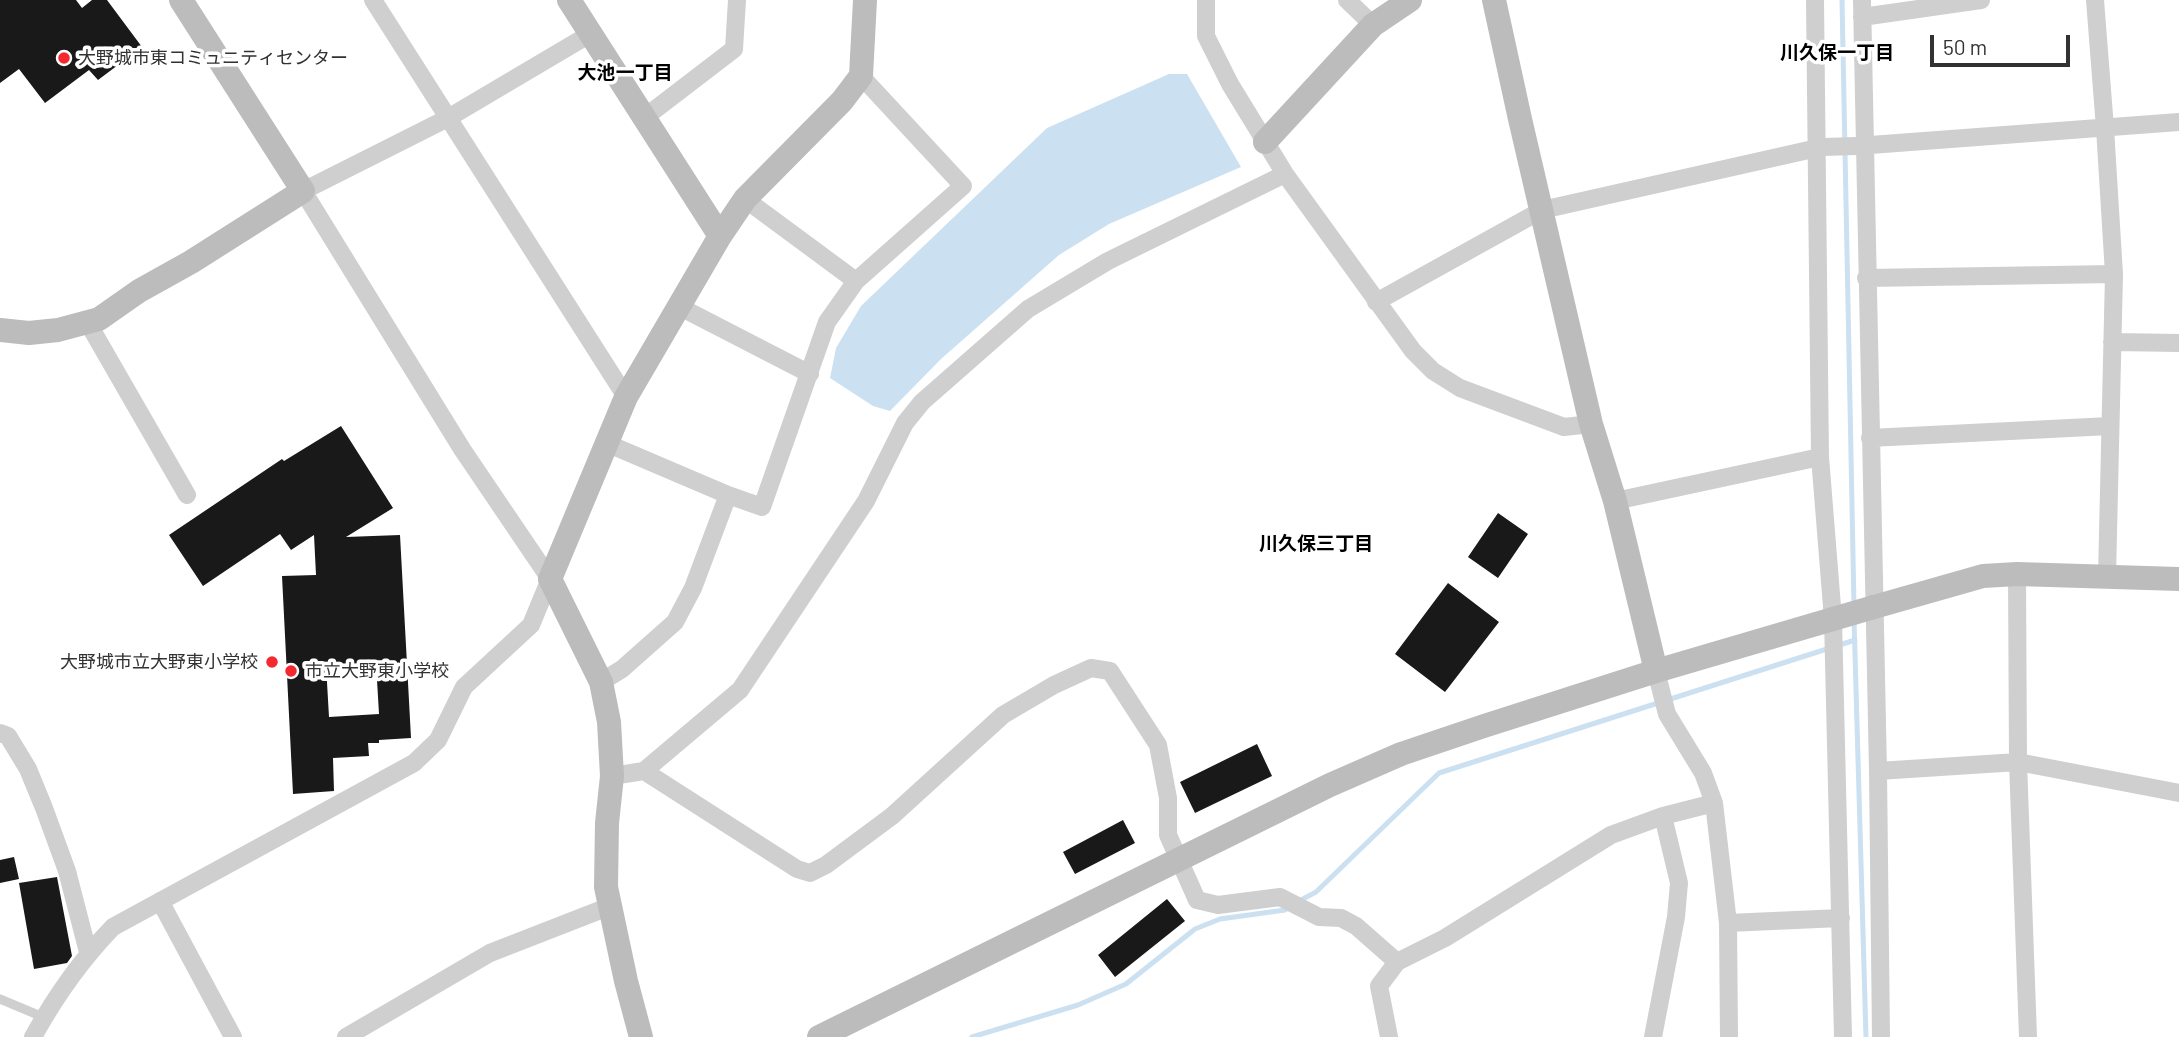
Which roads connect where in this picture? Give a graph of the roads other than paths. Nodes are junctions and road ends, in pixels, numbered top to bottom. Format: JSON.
{"nodes":[{"id":1,"x":181,"y":0,"type":"edge"},
{"id":2,"x":373,"y":0,"type":"edge"},
{"id":3,"x":569,"y":0,"type":"edge"},
{"id":4,"x":737,"y":0,"type":"edge"},
{"id":5,"x":865,"y":0,"type":"edge"},
{"id":6,"x":1206,"y":0,"type":"edge"},
{"id":7,"x":1347,"y":0,"type":"edge"},
{"id":8,"x":1410,"y":0,"type":"edge"},
{"id":9,"x":1494,"y":0,"type":"edge"},
{"id":10,"x":1815,"y":0,"type":"edge"},
{"id":11,"x":1981,"y":0,"type":"edge"},
{"id":12,"x":2095,"y":0,"type":"edge"},
{"id":13,"x":1862,"y":9,"type":"edge"},
{"id":14,"x":1373,"y":25,"type":"junction"},
{"id":15,"x":590,"y":34,"type":"junction"},
{"id":16,"x":861,"y":76,"type":"junction"},
{"id":17,"x":448,"y":118,"type":"junction"},
{"id":18,"x":644,"y":118,"type":"junction"},
{"id":19,"x":2179,"y":122,"type":"edge"},
{"id":20,"x":2105,"y":128,"type":"junction"},
{"id":21,"x":1265,"y":142,"type":"junction"},
{"id":22,"x":1861,"y":146,"type":"junction"},
{"id":23,"x":1819,"y":147,"type":"junction"},
{"id":24,"x":1285,"y":174,"type":"junction"},
{"id":25,"x":303,"y":191,"type":"junction"},
{"id":26,"x":744,"y":199,"type":"junction"},
{"id":27,"x":1542,"y":211,"type":"junction"},
{"id":28,"x":720,"y":236,"type":"junction"},
{"id":29,"x":2114,"y":274,"type":"junction"},
{"id":30,"x":1866,"y":278,"type":"junction"},
{"id":31,"x":856,"y":281,"type":"junction"},
{"id":32,"x":1376,"y":302,"type":"junction"},
{"id":33,"x":680,"y":307,"type":"junction"},
{"id":34,"x":88,"y":323,"type":"junction"},
{"id":35,"x":0,"y":330,"type":"edge"},
{"id":36,"x":2112,"y":342,"type":"junction"},
{"id":37,"x":2179,"y":343,"type":"edge"},
{"id":38,"x":810,"y":374,"type":"junction"},
{"id":39,"x":626,"y":397,"type":"junction"},
{"id":40,"x":1591,"y":424,"type":"junction"},
{"id":41,"x":2110,"y":426,"type":"junction"},
{"id":42,"x":1870,"y":438,"type":"junction"},
{"id":43,"x":606,"y":443,"type":"junction"},
{"id":44,"x":1820,"y":457,"type":"junction"},
{"id":45,"x":187,"y":495,"type":"dead end"},
{"id":46,"x":728,"y":495,"type":"junction"},
{"id":47,"x":1615,"y":501,"type":"junction"},
{"id":48,"x":2017,"y":574,"type":"junction"},
{"id":49,"x":2107,"y":577,"type":"junction"},
{"id":50,"x":550,"y":579,"type":"junction"},
{"id":51,"x":2179,"y":579,"type":"edge"},
{"id":52,"x":1874,"y":607,"type":"junction"},
{"id":53,"x":1833,"y":619,"type":"junction"},
{"id":54,"x":1659,"y":681,"type":"junction"},
{"id":55,"x":601,"y":682,"type":"junction"},
{"id":56,"x":0,"y":733,"type":"edge"},
{"id":57,"x":2018,"y":762,"type":"junction"},
{"id":58,"x":644,"y":771,"type":"junction"},
{"id":59,"x":1878,"y":771,"type":"junction"},
{"id":60,"x":612,"y":776,"type":"junction"},
{"id":61,"x":2179,"y":793,"type":"edge"},
{"id":62,"x":1714,"y":803,"type":"junction"},
{"id":63,"x":1663,"y":816,"type":"junction"},
{"id":64,"x":1178,"y":860,"type":"junction"},
{"id":65,"x":160,"y":901,"type":"junction"},
{"id":66,"x":608,"y":907,"type":"junction"},
{"id":67,"x":1841,"y":918,"type":"junction"},
{"id":68,"x":1728,"y":923,"type":"junction"},
{"id":69,"x":88,"y":952,"type":"junction"},
{"id":70,"x":1396,"y":962,"type":"junction"},
{"id":71,"x":0,"y":999,"type":"edge"},
{"id":72,"x":43,"y":1017,"type":"junction"},
{"id":73,"x":33,"y":1037,"type":"edge"},
{"id":74,"x":233,"y":1037,"type":"edge"},
{"id":75,"x":346,"y":1037,"type":"edge"},
{"id":76,"x":641,"y":1037,"type":"edge"},
{"id":77,"x":819,"y":1037,"type":"edge"},
{"id":78,"x":1389,"y":1037,"type":"edge"},
{"id":79,"x":1653,"y":1037,"type":"edge"},
{"id":80,"x":1729,"y":1037,"type":"edge"},
{"id":81,"x":1843,"y":1037,"type":"edge"},
{"id":82,"x":1881,"y":1037,"type":"edge"},
{"id":83,"x":2028,"y":1037,"type":"edge"}],
"edges":[{"from":1,"to":25,"type":"street"},
{"from":2,"to":17,"type":"street"},
{"from":3,"to":15,"type":"street"},
{"from":4,"to":18,"type":"street"},
{"from":5,"to":16,"type":"street"},
{"from":6,"to":21,"type":"street"},
{"from":7,"to":14,"type":"street"},
{"from":8,"to":14,"type":"street"},
{"from":9,"to":27,"type":"street"},
{"from":10,"to":23,"type":"street"},
{"from":11,"to":13,"type":"street"},
{"from":12,"to":20,"type":"street"},
{"from":13,"to":22,"type":"street"},
{"from":14,"to":21,"type":"street"},
{"from":15,"to":17,"type":"street"},
{"from":15,"to":18,"type":"street"},
{"from":16,"to":26,"type":"street"},
{"from":16,"to":31,"type":"street"},
{"from":17,"to":25,"type":"street"},
{"from":17,"to":39,"type":"street"},
{"from":18,"to":28,"type":"street"},
{"from":19,"to":20,"type":"street"},
{"from":20,"to":22,"type":"street"},
{"from":20,"to":29,"type":"street"},
{"from":21,"to":24,"type":"street"},
{"from":22,"to":23,"type":"street","bridge":true},
{"from":22,"to":30,"type":"street"},
{"from":23,"to":27,"type":"street"},
{"from":23,"to":44,"type":"street"},
{"from":24,"to":32,"type":"street"},
{"from":24,"to":58,"type":"street"},
{"from":25,"to":34,"type":"street"},
{"from":25,"to":50,"type":"street"},
{"from":26,"to":28,"type":"street"},
{"from":26,"to":31,"type":"street"},
{"from":27,"to":32,"type":"street"},
{"from":27,"to":40,"type":"street"},
{"from":28,"to":33,"type":"street"},
{"from":29,"to":30,"type":"street"},
{"from":29,"to":36,"type":"street"},
{"from":30,"to":42,"type":"street"},
{"from":31,"to":38,"type":"street"},
{"from":32,"to":40,"type":"street"},
{"from":33,"to":38,"type":"street"},
{"from":33,"to":39,"type":"street"},
{"from":34,"to":35,"type":"street"},
{"from":34,"to":45,"type":"street"},
{"from":36,"to":37,"type":"street"},
{"from":36,"to":41,"type":"street"},
{"from":38,"to":46,"type":"street"},
{"from":39,"to":43,"type":"street"},
{"from":40,"to":47,"type":"street"},
{"from":41,"to":42,"type":"street"},
{"from":41,"to":49,"type":"street"},
{"from":42,"to":52,"type":"street"},
{"from":43,"to":46,"type":"street"},
{"from":43,"to":50,"type":"street"},
{"from":44,"to":47,"type":"street"},
{"from":44,"to":53,"type":"street"},
{"from":46,"to":55,"type":"street"},
{"from":47,"to":54,"type":"street"},
{"from":48,"to":49,"type":"street"},
{"from":48,"to":52,"type":"street"},
{"from":48,"to":57,"type":"street"},
{"from":49,"to":51,"type":"street"},
{"from":50,"to":55,"type":"street"},
{"from":50,"to":65,"type":"street"},
{"from":52,"to":53,"type":"street","bridge":true},
{"from":52,"to":59,"type":"street"},
{"from":53,"to":54,"type":"street"},
{"from":53,"to":67,"type":"street"},
{"from":54,"to":62,"type":"street"},
{"from":54,"to":64,"type":"street"},
{"from":55,"to":60,"type":"street"},
{"from":56,"to":69,"type":"street"},
{"from":57,"to":59,"type":"street"},
{"from":57,"to":61,"type":"street"},
{"from":57,"to":83,"type":"street"},
{"from":58,"to":60,"type":"street"},
{"from":58,"to":64,"type":"street"},
{"from":59,"to":82,"type":"street"},
{"from":60,"to":66,"type":"street"},
{"from":62,"to":63,"type":"street"},
{"from":62,"to":68,"type":"street"},
{"from":63,"to":70,"type":"street"},
{"from":63,"to":79,"type":"street"},
{"from":64,"to":70,"type":"street"},
{"from":64,"to":77,"type":"street"},
{"from":65,"to":69,"type":"street"},
{"from":65,"to":74,"type":"street"},
{"from":66,"to":75,"type":"street"},
{"from":66,"to":76,"type":"street"},
{"from":67,"to":68,"type":"street"},
{"from":67,"to":81,"type":"street"},
{"from":68,"to":80,"type":"street"},
{"from":69,"to":72,"type":"street"},
{"from":70,"to":78,"type":"street"},
{"from":71,"to":72,"type":"lane"},
{"from":72,"to":73,"type":"street"}]}
